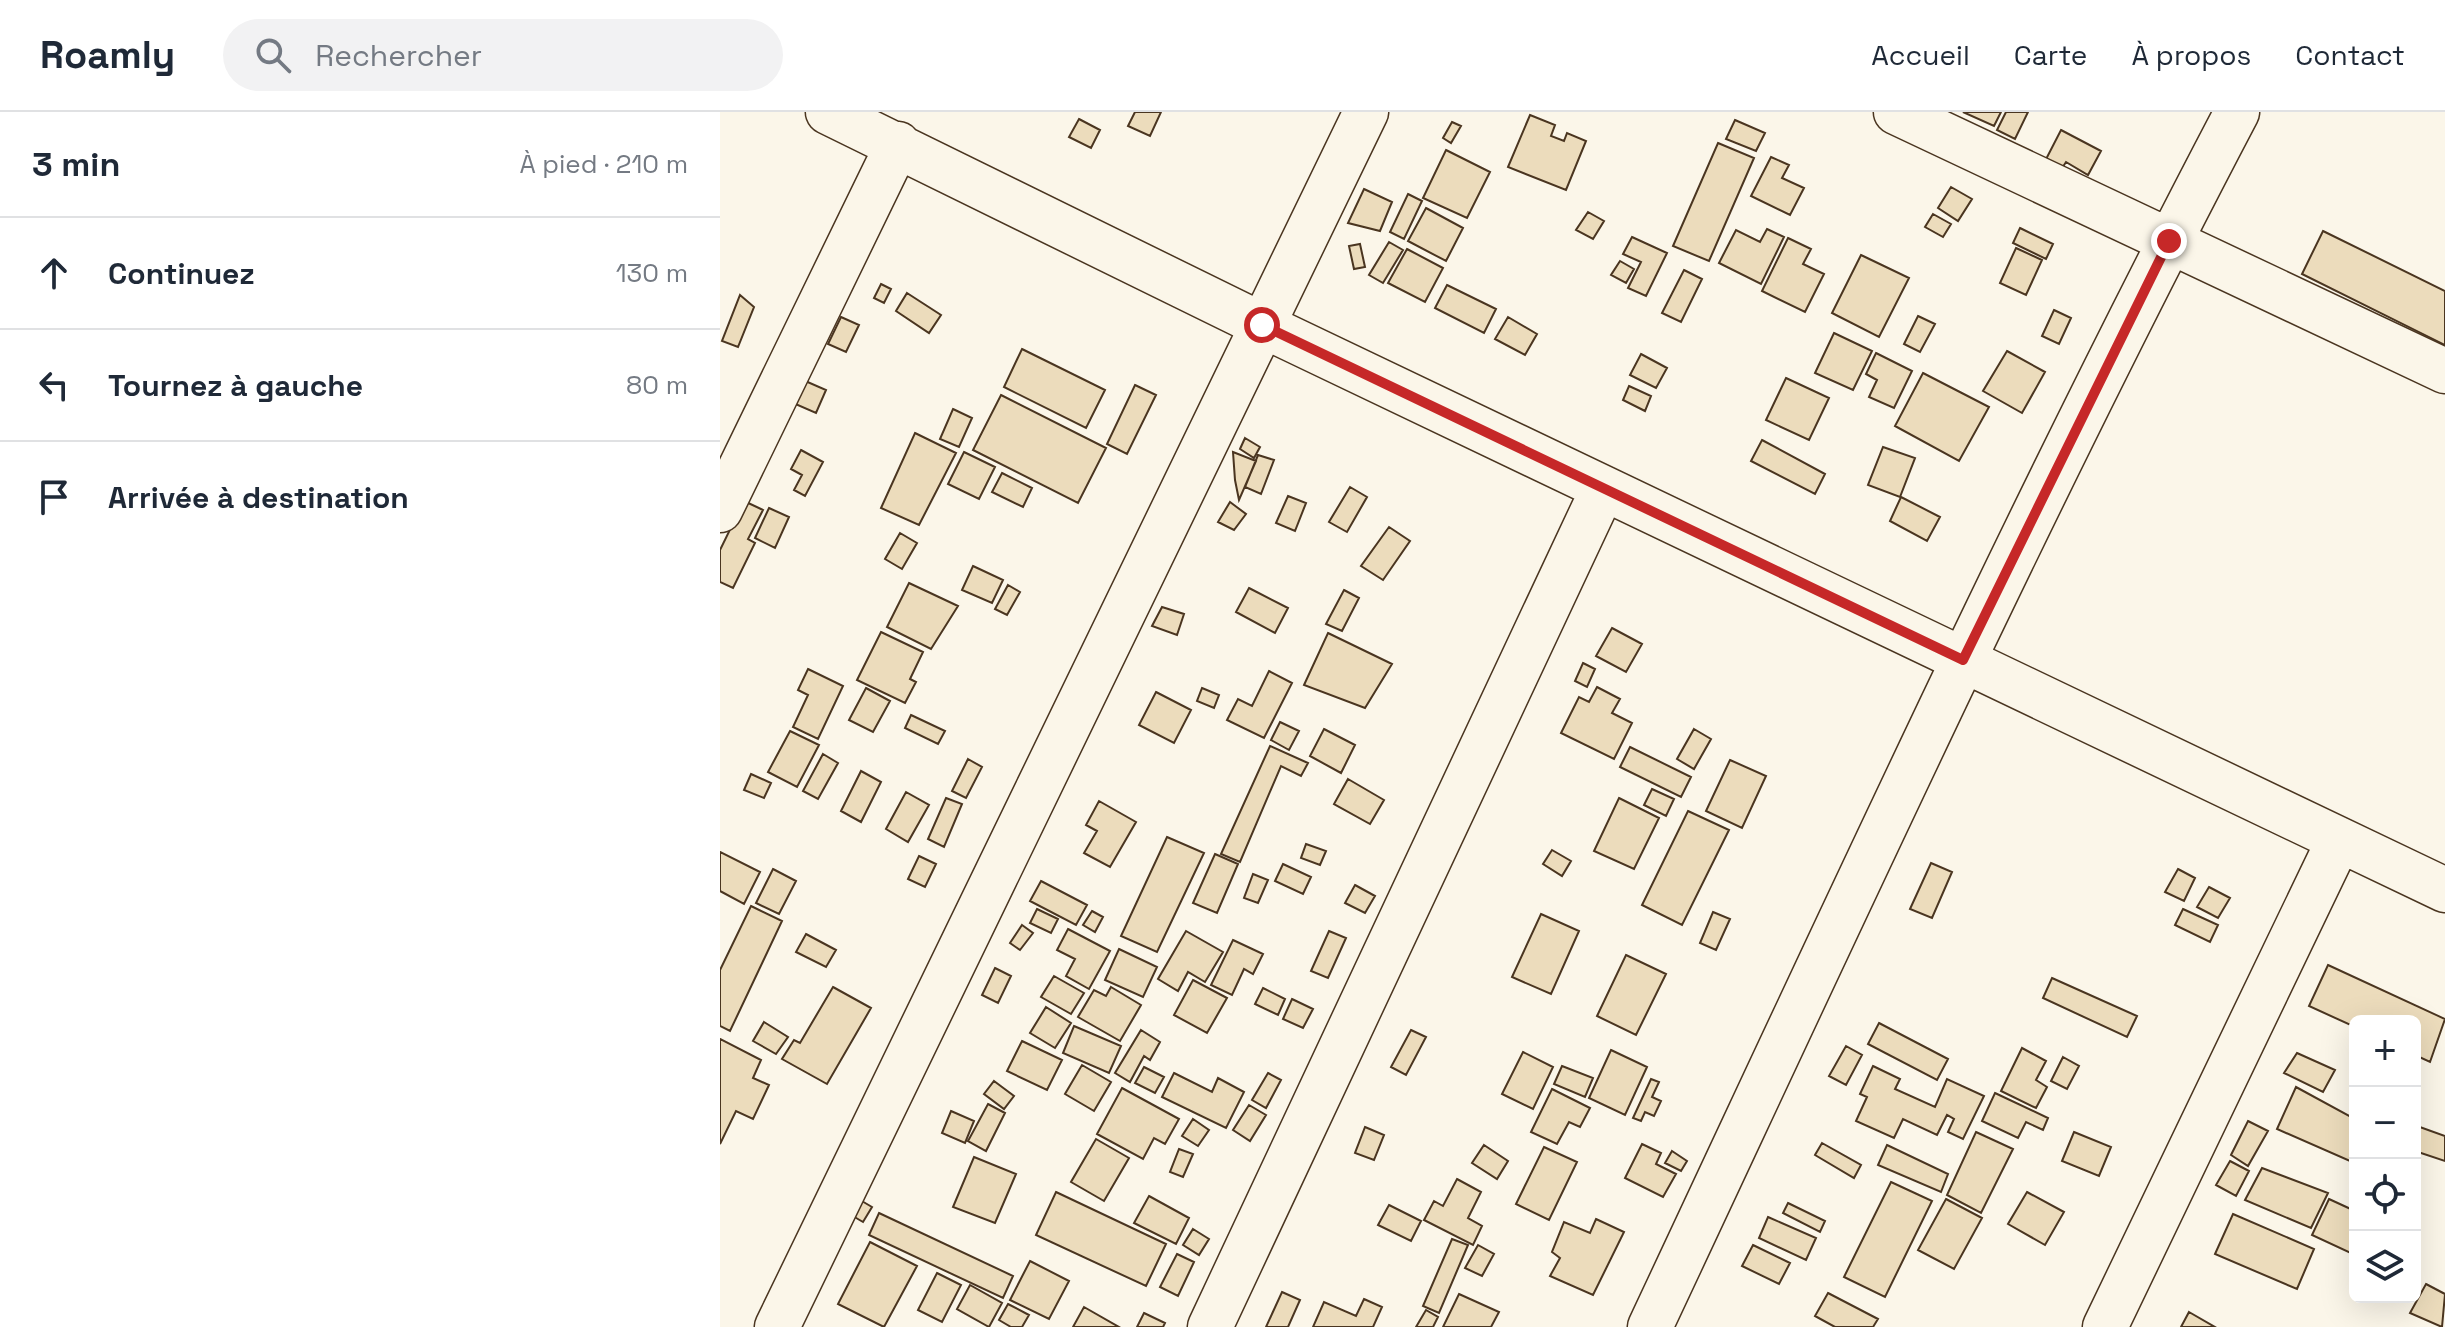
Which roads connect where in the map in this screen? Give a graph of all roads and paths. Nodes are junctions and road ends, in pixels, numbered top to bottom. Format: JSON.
{"nodes":[{"id":1,"x":828,"y":112,"type":"edge"},
{"id":2,"x":1366,"y":112,"type":"edge"},
{"id":3,"x":1896,"y":112,"type":"edge"},
{"id":4,"x":2237,"y":112,"type":"edge"},
{"id":5,"x":898,"y":144,"type":"junction"},
{"id":6,"x":2169,"y":241,"type":"junction"},
{"id":7,"x":1262,"y":325,"type":"junction"},
{"id":8,"x":2445,"y":371,"type":"edge"},
{"id":9,"x":1603,"y":489,"type":"junction"},
{"id":10,"x":720,"y":510,"type":"edge"},
{"id":11,"x":1963,"y":660,"type":"junction"},
{"id":12,"x":2339,"y":840,"type":"junction"},
{"id":13,"x":2445,"y":890,"type":"edge"},
{"id":14,"x":777,"y":1327,"type":"edge"},
{"id":15,"x":1210,"y":1327,"type":"edge"},
{"id":16,"x":1650,"y":1327,"type":"edge"},
{"id":17,"x":2105,"y":1327,"type":"edge"}],
"edges":[{"from":1,"to":5,"type":"street"},
{"from":2,"to":7,"type":"street"},
{"from":3,"to":6,"type":"street"},
{"from":4,"to":6,"type":"street"},
{"from":5,"to":7,"type":"street"},
{"from":5,"to":10,"type":"street"},
{"from":6,"to":8,"type":"street"},
{"from":6,"to":11,"type":"street"},
{"from":7,"to":9,"type":"street"},
{"from":7,"to":14,"type":"street"},
{"from":9,"to":11,"type":"street"},
{"from":9,"to":15,"type":"street"},
{"from":11,"to":12,"type":"street"},
{"from":11,"to":16,"type":"street"},
{"from":12,"to":13,"type":"street"},
{"from":12,"to":17,"type":"street"}]}
